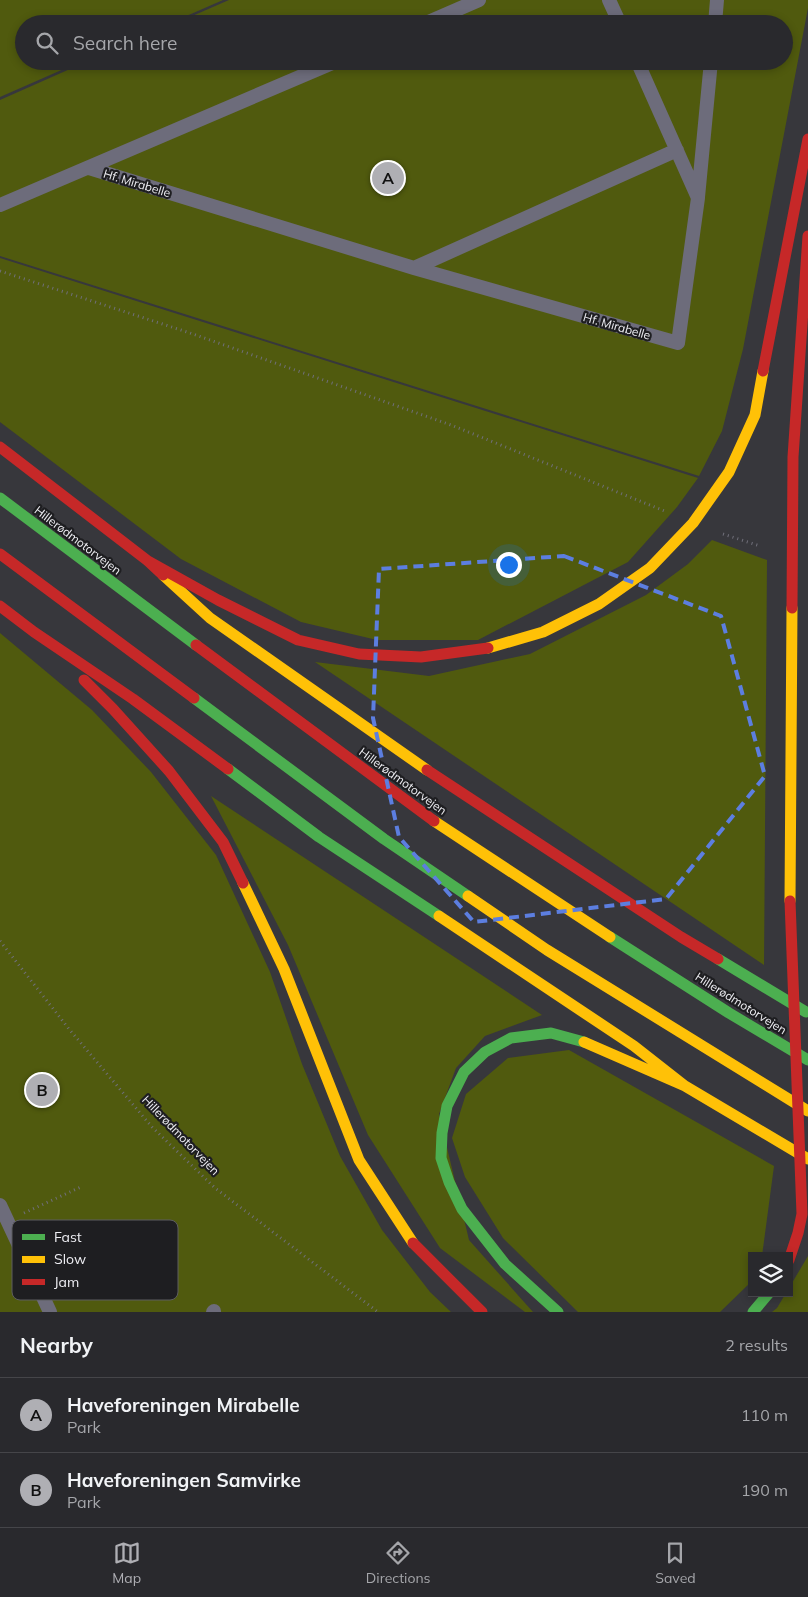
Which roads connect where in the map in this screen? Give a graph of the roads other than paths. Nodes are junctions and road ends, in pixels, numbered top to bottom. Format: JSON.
{"nodes":[{"id":1,"x":479,"y":0,"type":"edge"},
{"id":2,"x":609,"y":0,"type":"edge"},
{"id":3,"x":717,"y":0,"type":"edge"},
{"id":4,"x":445,"y":15,"type":"edge"},
{"id":5,"x":616,"y":15,"type":"edge"},
{"id":6,"x":715,"y":15,"type":"edge"},
{"id":7,"x":316,"y":70,"type":"edge"},
{"id":8,"x":641,"y":70,"type":"edge"},
{"id":9,"x":710,"y":70,"type":"edge"},
{"id":10,"x":808,"y":140,"type":"edge"},
{"id":11,"x":677,"y":150,"type":"junction"},
{"id":12,"x":89,"y":168,"type":"junction"},
{"id":13,"x":698,"y":198,"type":"junction"},
{"id":14,"x":0,"y":205,"type":"edge"},
{"id":15,"x":808,"y":236,"type":"edge"},
{"id":16,"x":414,"y":268,"type":"junction"},
{"id":17,"x":0,"y":447,"type":"edge"},
{"id":18,"x":0,"y":498,"type":"edge"},
{"id":19,"x":0,"y":554,"type":"edge"},
{"id":20,"x":148,"y":561,"type":"junction"},
{"id":21,"x":0,"y":606,"type":"edge"},
{"id":22,"x":34,"y":632,"type":"junction"},
{"id":23,"x":808,"y":1013,"type":"edge"},
{"id":24,"x":808,"y":1060,"type":"edge"},
{"id":25,"x":685,"y":1086,"type":"junction"},
{"id":26,"x":808,"y":1111,"type":"edge"},
{"id":27,"x":808,"y":1158,"type":"edge"},
{"id":28,"x":0,"y":1205,"type":"edge"},
{"id":29,"x":12,"y":1231,"type":"edge"},
{"id":30,"x":792,"y":1252,"type":"edge"},
{"id":31,"x":765,"y":1297,"type":"edge"},
{"id":32,"x":44,"y":1300,"type":"edge"},
{"id":33,"x":50,"y":1312,"type":"edge"},
{"id":34,"x":482,"y":1312,"type":"edge"},
{"id":35,"x":558,"y":1312,"type":"edge"},
{"id":36,"x":752,"y":1312,"type":"edge"}],
"edges":[{"from":1,"to":4,"type":"lane"},
{"from":2,"to":5,"type":"lane"},
{"from":3,"to":6,"type":"lane"},
{"from":7,"to":12,"type":"lane","name":"Hf. Mirabelle"},
{"from":8,"to":11,"type":"lane"},
{"from":9,"to":13,"type":"lane","name":"Hf. Mirabelle"},
{"from":10,"to":20,"type":"highway"},
{"from":11,"to":13,"type":"lane"},
{"from":11,"to":16,"type":"lane"},
{"from":12,"to":14,"type":"lane"},
{"from":12,"to":16,"type":"lane","name":"Hf. Mirabelle"},
{"from":13,"to":16,"type":"lane","name":"Hf. Mirabelle"},
{"from":15,"to":30,"type":"highway"},
{"from":17,"to":20,"type":"highway"},
{"from":18,"to":24,"type":"highway","name":"Hillerødmotorvejen"},
{"from":19,"to":26,"type":"highway"},
{"from":20,"to":23,"type":"highway"},
{"from":21,"to":22,"type":"highway"},
{"from":22,"to":25,"type":"highway"},
{"from":22,"to":34,"type":"highway"},
{"from":25,"to":27,"type":"highway"},
{"from":25,"to":35,"type":"highway"},
{"from":28,"to":29,"type":"lane"},
{"from":31,"to":36,"type":"highway"},
{"from":32,"to":33,"type":"lane"}]}
